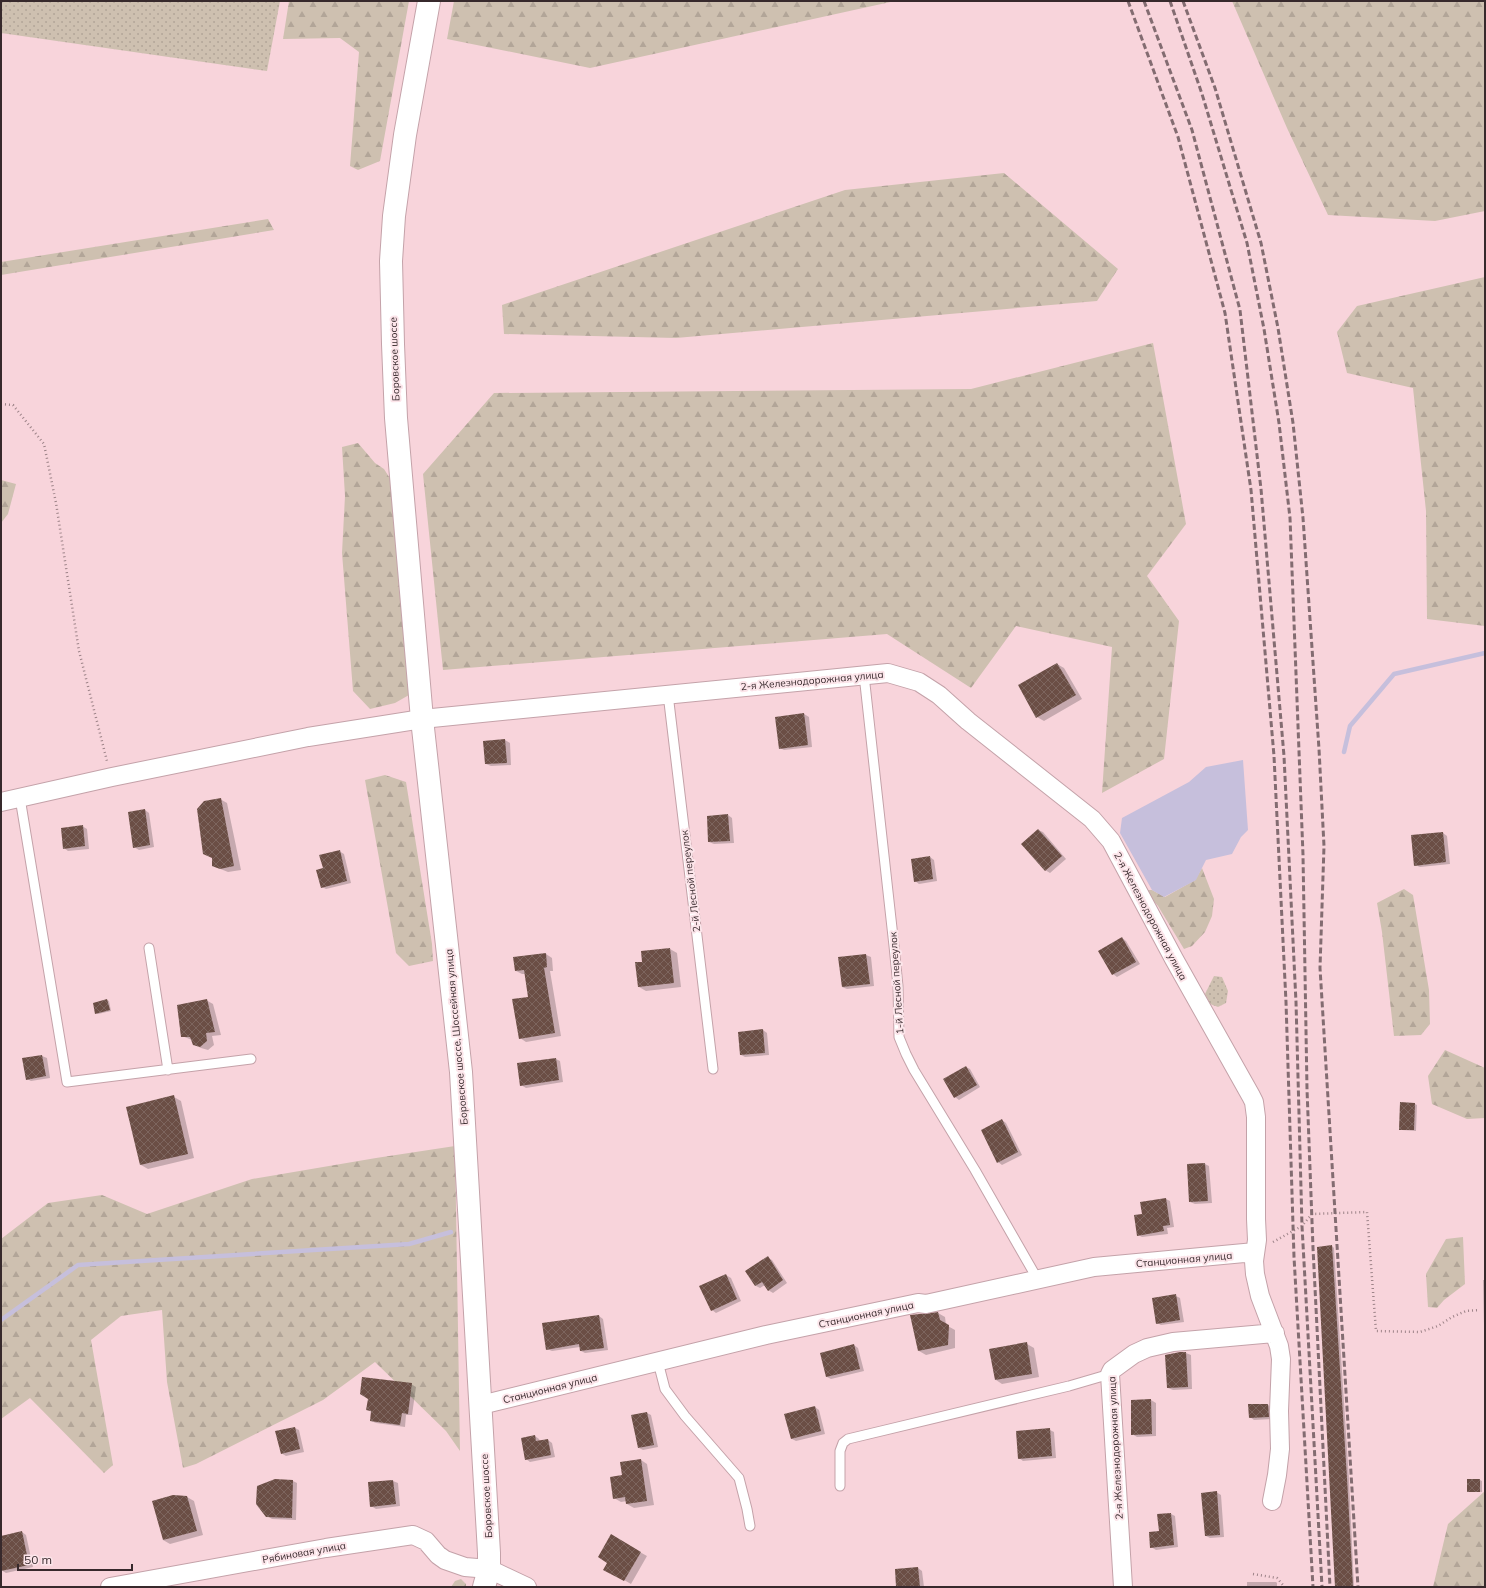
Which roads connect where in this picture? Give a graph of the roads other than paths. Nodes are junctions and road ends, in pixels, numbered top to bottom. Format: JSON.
{"nodes":[{"id":1,"x":429,"y":1,"type":"edge"},
{"id":2,"x":864,"y":675,"type":"junction"},
{"id":3,"x":668,"y":694,"type":"junction"},
{"id":4,"x":422,"y":719,"type":"junction"},
{"id":5,"x":20,"y":798,"type":"junction"},
{"id":6,"x":1,"y":802,"type":"edge"},
{"id":7,"x":149,"y":948,"type":"dead end"},
{"id":8,"x":251,"y":1060,"type":"dead end"},
{"id":9,"x":713,"y":1069,"type":"dead end"},
{"id":10,"x":168,"y":1070,"type":"junction"},
{"id":11,"x":1255,"y":1252,"type":"junction"},
{"id":12,"x":1038,"y":1280,"type":"junction"},
{"id":13,"x":1275,"y":1333,"type":"junction"},
{"id":14,"x":658,"y":1362,"type":"junction"},
{"id":15,"x":1110,"y":1374,"type":"junction"},
{"id":16,"x":482,"y":1405,"type":"junction"},
{"id":17,"x":840,"y":1486,"type":"dead end"},
{"id":18,"x":1272,"y":1501,"type":"dead end"},
{"id":19,"x":750,"y":1526,"type":"dead end"},
{"id":20,"x":487,"y":1578,"type":"edge"},
{"id":21,"x":110,"y":1587,"type":"edge"},
{"id":22,"x":527,"y":1587,"type":"edge"},
{"id":23,"x":1123,"y":1587,"type":"edge"}],
"edges":[{"from":1,"to":4,"type":"main road","name":"Боровское шоссе"},
{"from":2,"to":3,"type":"street","name":"2-я Железнодорожная улица"},
{"from":2,"to":11,"type":"street","name":"2-я Железнодорожная улица"},
{"from":2,"to":12,"type":"lane","name":"1-й Лесной переулок"},
{"from":3,"to":4,"type":"street","name":"2-я Железнодорожная улица"},
{"from":3,"to":9,"type":"lane","name":"2-й Лесной переулок"},
{"from":4,"to":5,"type":"street","name":"2-я Железнодорожная улица"},
{"from":4,"to":16,"type":"main road","name":"Боровское шоссе, Шоссейная улица"},
{"from":5,"to":6,"type":"street","name":"2-я Железнодорожная улица"},
{"from":5,"to":10,"type":"lane"},
{"from":7,"to":10,"type":"lane"},
{"from":8,"to":10,"type":"lane"},
{"from":11,"to":12,"type":"street","name":"Станционная улица"},
{"from":11,"to":13,"type":"street","name":"2-я Железнодорожная улица"},
{"from":12,"to":14,"type":"street","name":"Станционная улица"},
{"from":13,"to":15,"type":"street","name":"2-я Железнодорожная улица"},
{"from":13,"to":18,"type":"street"},
{"from":14,"to":16,"type":"street","name":"Станционная улица"},
{"from":14,"to":19,"type":"lane"},
{"from":15,"to":17,"type":"lane"},
{"from":15,"to":23,"type":"street","name":"2-я Железнодорожная улица"},
{"from":16,"to":20,"type":"main road","name":"Боровское шоссе"},
{"from":20,"to":21,"type":"street","name":"Рябиновая улица"},
{"from":20,"to":22,"type":"street"}]}
